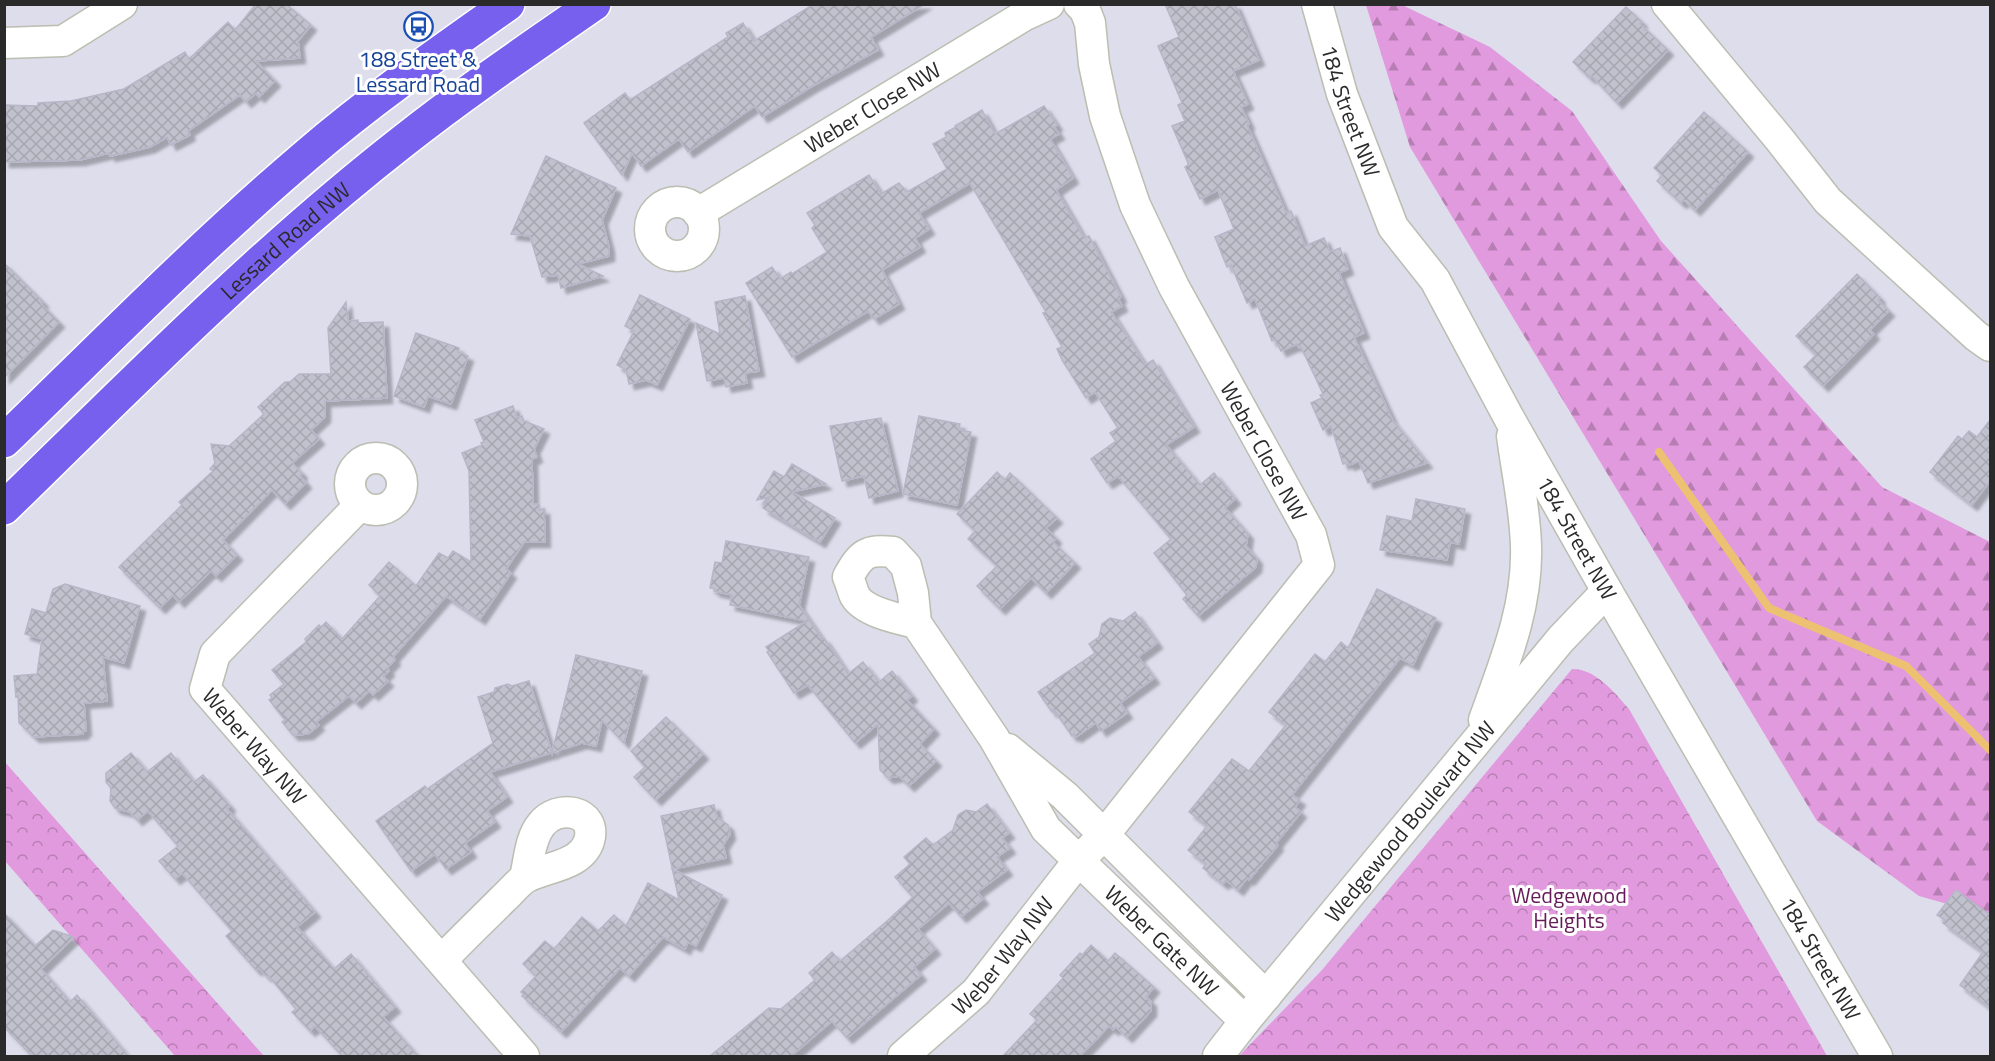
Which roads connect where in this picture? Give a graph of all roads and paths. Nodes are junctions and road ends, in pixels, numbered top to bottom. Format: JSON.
{"nodes":[{"id":1,"x":122,"y":4,"type":"edge"},
{"id":2,"x":508,"y":4,"type":"edge"},
{"id":3,"x":594,"y":4,"type":"edge"},
{"id":4,"x":1049,"y":4,"type":"edge"},
{"id":5,"x":1079,"y":4,"type":"edge"},
{"id":6,"x":1317,"y":4,"type":"edge"},
{"id":7,"x":1666,"y":4,"type":"edge"},
{"id":8,"x":4,"y":43,"type":"edge"},
{"id":9,"x":698,"y":213,"type":"dead end"},
{"id":10,"x":1990,"y":346,"type":"edge"},
{"id":11,"x":1509,"y":418,"type":"junction"},
{"id":12,"x":4,"y":441,"type":"edge"},
{"id":13,"x":360,"y":505,"type":"dead end"},
{"id":14,"x":4,"y":508,"type":"edge"},
{"id":15,"x":1607,"y":591,"type":"junction"},
{"id":16,"x":916,"y":623,"type":"dead end"},
{"id":17,"x":1477,"y":740,"type":"junction"},
{"id":18,"x":1091,"y":847,"type":"junction"},
{"id":19,"x":525,"y":877,"type":"dead end"},
{"id":20,"x":442,"y":960,"type":"junction"},
{"id":21,"x":1266,"y":996,"type":"junction"},
{"id":22,"x":1245,"y":1021,"type":"junction"},
{"id":23,"x":524,"y":1056,"type":"edge"},
{"id":24,"x":903,"y":1056,"type":"edge"},
{"id":25,"x":1218,"y":1056,"type":"edge"},
{"id":26,"x":1877,"y":1056,"type":"edge"}],
"edges":[{"from":1,"to":8,"type":"street"},
{"from":2,"to":12,"type":"main road"},
{"from":3,"to":14,"type":"main road","name":"Lessard Road NW"},
{"from":4,"to":9,"type":"street","name":"Weber Close NW"},
{"from":5,"to":18,"type":"street","name":"Weber Close NW"},
{"from":6,"to":11,"type":"street","name":"184 Street NW"},
{"from":7,"to":10,"type":"street"},
{"from":11,"to":15,"type":"street","name":"184 Street NW"},
{"from":11,"to":17,"type":"street"},
{"from":13,"to":20,"type":"street","name":"Weber Way NW"},
{"from":15,"to":17,"type":"street","name":"Wedgewood Boulevard NW"},
{"from":15,"to":26,"type":"street","name":"184 Street NW"},
{"from":16,"to":18,"type":"street"},
{"from":17,"to":21,"type":"street","name":"Wedgewood Boulevard NW"},
{"from":18,"to":21,"type":"street","name":"Weber Gate NW"},
{"from":18,"to":22,"type":"street","name":"Weber Gate NW"},
{"from":18,"to":24,"type":"street","name":"Weber Way NW"},
{"from":19,"to":20,"type":"street"},
{"from":20,"to":23,"type":"street","name":"Weber Way NW"},
{"from":21,"to":22,"type":"street","name":"Wedgewood Boulevard NW"},
{"from":22,"to":25,"type":"street","name":"Wedgewood Boulevard NW"}]}
